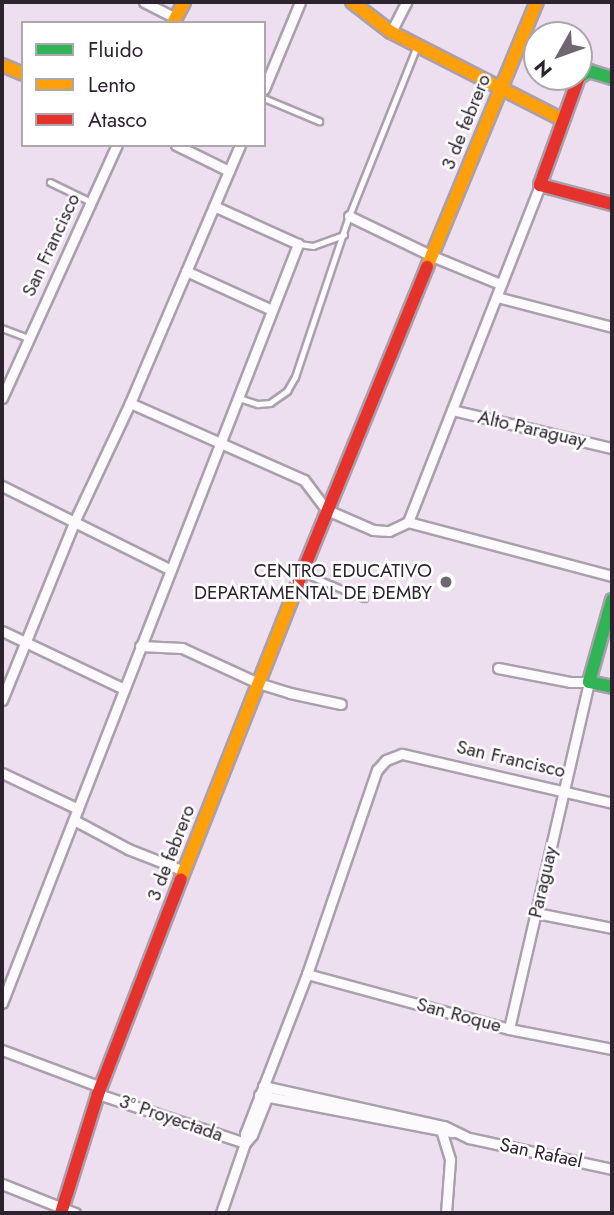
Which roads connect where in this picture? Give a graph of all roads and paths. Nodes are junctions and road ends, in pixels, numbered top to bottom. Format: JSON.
{"nodes":[{"id":1,"x":144,"y":2,"type":"edge"},
{"id":2,"x":184,"y":2,"type":"edge"},
{"id":3,"x":300,"y":2,"type":"edge"},
{"id":4,"x":352,"y":2,"type":"edge"},
{"id":5,"x":406,"y":2,"type":"edge"},
{"id":6,"x":537,"y":2,"type":"edge"},
{"id":7,"x":174,"y":20,"type":"edge"},
{"id":8,"x":391,"y":32,"type":"junction"},
{"id":9,"x":417,"y":46,"type":"junction"},
{"id":10,"x":2,"y":65,"type":"edge"},
{"id":11,"x":21,"y":73,"type":"edge"},
{"id":12,"x":593,"y":76,"type":"edge"},
{"id":13,"x":612,"y":78,"type":"edge"},
{"id":14,"x":266,"y":84,"type":"edge"},
{"id":15,"x":501,"y":87,"type":"junction"},
{"id":16,"x":574,"y":91,"type":"edge"},
{"id":17,"x":266,"y":99,"type":"edge"},
{"id":18,"x":561,"y":119,"type":"junction"},
{"id":19,"x":319,"y":121,"type":"dead end"},
{"id":20,"x":116,"y":147,"type":"edge"},
{"id":21,"x":180,"y":147,"type":"edge"},
{"id":22,"x":239,"y":147,"type":"edge"},
{"id":23,"x":229,"y":171,"type":"junction"},
{"id":24,"x":50,"y":182,"type":"dead end"},
{"id":25,"x":540,"y":185,"type":"junction"},
{"id":26,"x":92,"y":202,"type":"junction"},
{"id":27,"x":612,"y":204,"type":"edge"},
{"id":28,"x":215,"y":205,"type":"junction"},
{"id":29,"x":349,"y":216,"type":"junction"},
{"id":30,"x":344,"y":235,"type":"junction"},
{"id":31,"x":298,"y":244,"type":"junction"},
{"id":32,"x":432,"y":256,"type":"junction"},
{"id":33,"x":186,"y":271,"type":"junction"},
{"id":34,"x":500,"y":284,"type":"junction"},
{"id":35,"x":497,"y":297,"type":"junction"},
{"id":36,"x":272,"y":310,"type":"junction"},
{"id":37,"x":612,"y":327,"type":"edge"},
{"id":38,"x":2,"y":328,"type":"edge"},
{"id":39,"x":29,"y":338,"type":"junction"},
{"id":40,"x":237,"y":397,"type":"junction"},
{"id":41,"x":2,"y":398,"type":"edge"},
{"id":42,"x":130,"y":402,"type":"junction"},
{"id":43,"x":452,"y":410,"type":"junction"},
{"id":44,"x":218,"y":444,"type":"junction"},
{"id":45,"x":612,"y":448,"type":"edge"},
{"id":46,"x":2,"y":486,"type":"edge"},
{"id":47,"x":327,"y":510,"type":"junction"},
{"id":48,"x":75,"y":520,"type":"junction"},
{"id":49,"x":408,"y":522,"type":"junction"},
{"id":50,"x":169,"y":569,"type":"junction"},
{"id":51,"x":302,"y":573,"type":"junction"},
{"id":52,"x":612,"y":576,"type":"edge"},
{"id":53,"x":364,"y":598,"type":"dead end"},
{"id":54,"x":612,"y":600,"type":"edge"},
{"id":55,"x":2,"y":631,"type":"edge"},
{"id":56,"x":25,"y":642,"type":"junction"},
{"id":57,"x":140,"y":646,"type":"junction"},
{"id":58,"x":498,"y":668,"type":"dead end"},
{"id":59,"x":589,"y":682,"type":"junction"},
{"id":60,"x":258,"y":683,"type":"junction"},
{"id":61,"x":612,"y":687,"type":"edge"},
{"id":62,"x":124,"y":689,"type":"junction"},
{"id":63,"x":2,"y":700,"type":"edge"},
{"id":64,"x":341,"y":704,"type":"dead end"},
{"id":65,"x":2,"y":773,"type":"edge"},
{"id":66,"x":565,"y":790,"type":"junction"},
{"id":67,"x":612,"y":803,"type":"edge"},
{"id":68,"x":78,"y":809,"type":"junction"},
{"id":69,"x":74,"y":820,"type":"junction"},
{"id":70,"x":184,"y":871,"type":"junction"},
{"id":71,"x":536,"y":913,"type":"junction"},
{"id":72,"x":612,"y":928,"type":"edge"},
{"id":73,"x":307,"y":974,"type":"junction"},
{"id":74,"x":2,"y":1003,"type":"edge"},
{"id":75,"x":509,"y":1029,"type":"junction"},
{"id":76,"x":612,"y":1049,"type":"edge"},
{"id":77,"x":2,"y":1050,"type":"edge"},
{"id":78,"x":99,"y":1090,"type":"junction"},
{"id":79,"x":265,"y":1092,"type":"junction"},
{"id":80,"x":453,"y":1132,"type":"junction"},
{"id":81,"x":442,"y":1133,"type":"junction"},
{"id":82,"x":245,"y":1143,"type":"junction"},
{"id":83,"x":612,"y":1169,"type":"edge"},
{"id":84,"x":2,"y":1184,"type":"edge"},
{"id":85,"x":61,"y":1211,"type":"edge"},
{"id":86,"x":75,"y":1213,"type":"edge"},
{"id":87,"x":221,"y":1213,"type":"edge"},
{"id":88,"x":446,"y":1213,"type":"edge"}],
"edges":[{"from":1,"to":7,"type":"street"},
{"from":2,"to":7,"type":"street"},
{"from":3,"to":14,"type":"street"},
{"from":4,"to":8,"type":"street"},
{"from":5,"to":8,"type":"street"},
{"from":6,"to":15,"type":"street","name":"3 de febrero"},
{"from":8,"to":9,"type":"street"},
{"from":9,"to":15,"type":"street"},
{"from":9,"to":29,"type":"lane"},
{"from":10,"to":11,"type":"street"},
{"from":12,"to":13,"type":"street"},
{"from":15,"to":18,"type":"street"},
{"from":15,"to":32,"type":"street","name":"3 de febrero"},
{"from":16,"to":18,"type":"street"},
{"from":17,"to":19,"type":"lane"},
{"from":18,"to":25,"type":"street"},
{"from":20,"to":26,"type":"street","name":"San Francisco"},
{"from":21,"to":23,"type":"street"},
{"from":22,"to":23,"type":"street"},
{"from":23,"to":28,"type":"street"},
{"from":24,"to":26,"type":"lane"},
{"from":25,"to":27,"type":"street"},
{"from":25,"to":34,"type":"street"},
{"from":26,"to":39,"type":"street","name":"San Francisco"},
{"from":28,"to":31,"type":"street"},
{"from":28,"to":33,"type":"street"},
{"from":29,"to":30,"type":"lane"},
{"from":29,"to":32,"type":"street"},
{"from":30,"to":31,"type":"lane"},
{"from":30,"to":40,"type":"lane"},
{"from":31,"to":36,"type":"street"},
{"from":32,"to":34,"type":"street"},
{"from":32,"to":47,"type":"street","name":"3 de febrero"},
{"from":33,"to":36,"type":"street"},
{"from":33,"to":42,"type":"street"},
{"from":34,"to":35,"type":"street"},
{"from":35,"to":37,"type":"street"},
{"from":35,"to":43,"type":"street"},
{"from":36,"to":40,"type":"street"},
{"from":38,"to":39,"type":"lane"},
{"from":39,"to":41,"type":"street","name":"San Francisco"},
{"from":40,"to":44,"type":"street"},
{"from":42,"to":44,"type":"street"},
{"from":42,"to":48,"type":"street"},
{"from":43,"to":45,"type":"street","name":"Alto Paraguay"},
{"from":43,"to":49,"type":"street"},
{"from":44,"to":47,"type":"street"},
{"from":44,"to":50,"type":"street"},
{"from":46,"to":48,"type":"street"},
{"from":47,"to":49,"type":"street"},
{"from":47,"to":51,"type":"street","name":"3 de febrero"},
{"from":48,"to":50,"type":"street"},
{"from":48,"to":56,"type":"street"},
{"from":49,"to":52,"type":"street"},
{"from":50,"to":57,"type":"street"},
{"from":51,"to":53,"type":"lane"},
{"from":51,"to":60,"type":"street","name":"3 de febrero"},
{"from":54,"to":59,"type":"street"},
{"from":55,"to":56,"type":"street"},
{"from":56,"to":62,"type":"street"},
{"from":56,"to":63,"type":"street"},
{"from":57,"to":60,"type":"street"},
{"from":57,"to":62,"type":"street"},
{"from":58,"to":59,"type":"street"},
{"from":59,"to":61,"type":"street"},
{"from":59,"to":66,"type":"street","name":"Paraguay"},
{"from":60,"to":64,"type":"street"},
{"from":60,"to":70,"type":"street","name":"3 de febrero"},
{"from":62,"to":68,"type":"street"},
{"from":65,"to":68,"type":"street"},
{"from":66,"to":67,"type":"street","name":"San Francisco"},
{"from":66,"to":71,"type":"street","name":"Paraguay"},
{"from":66,"to":73,"type":"street","name":"San Francisco"},
{"from":68,"to":69,"type":"street"},
{"from":69,"to":70,"type":"street"},
{"from":69,"to":74,"type":"street"},
{"from":70,"to":78,"type":"street","name":"3 de febrero"},
{"from":71,"to":72,"type":"street"},
{"from":71,"to":75,"type":"street","name":"Paraguay"},
{"from":73,"to":75,"type":"street","name":"San Roque"},
{"from":73,"to":79,"type":"street"},
{"from":75,"to":76,"type":"street","name":"San Roque"},
{"from":77,"to":78,"type":"street","name":"3º Proyectada"},
{"from":78,"to":82,"type":"street","name":"3º Proyectada"},
{"from":78,"to":85,"type":"street","name":"3 de febrero"},
{"from":79,"to":80,"type":"street","name":"San Rafael"},
{"from":79,"to":81,"type":"street"},
{"from":79,"to":82,"type":"street"},
{"from":80,"to":81,"type":"street"},
{"from":80,"to":83,"type":"street","name":"San Rafael"},
{"from":81,"to":88,"type":"street"},
{"from":82,"to":87,"type":"street"},
{"from":84,"to":85,"type":"street"},
{"from":85,"to":86,"type":"street"}]}
